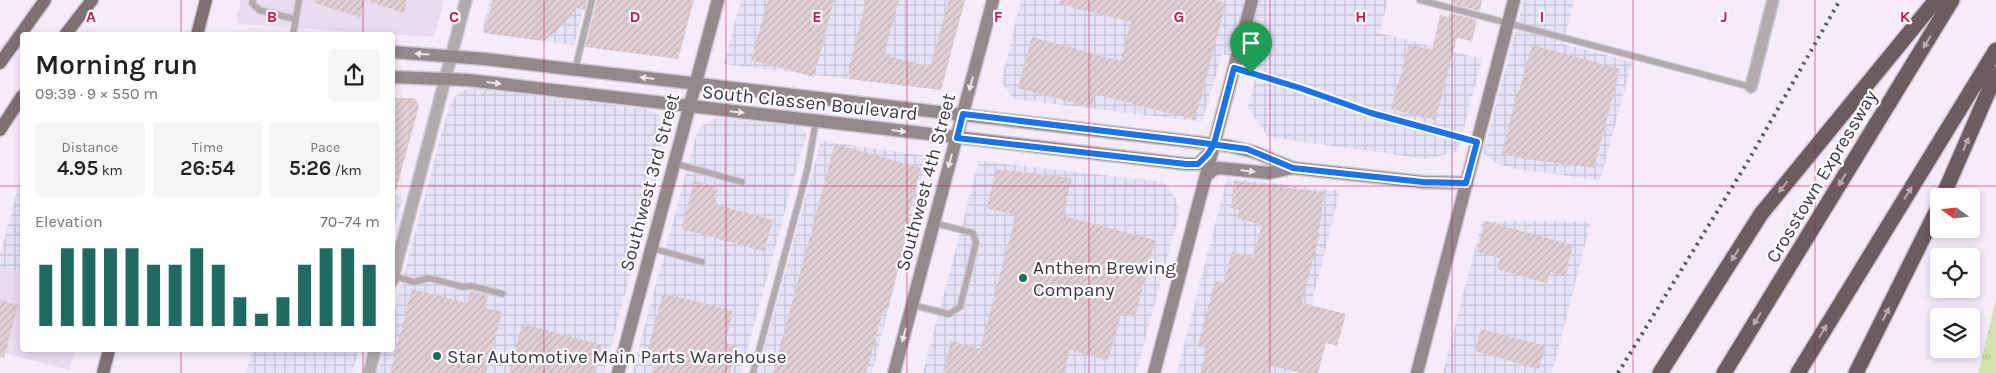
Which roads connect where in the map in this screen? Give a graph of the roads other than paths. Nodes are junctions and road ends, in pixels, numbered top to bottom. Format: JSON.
{"nodes":[{"id":1,"x":45,"y":0,"type":"edge"},
{"id":2,"x":92,"y":0,"type":"edge"},
{"id":3,"x":206,"y":0,"type":"edge"},
{"id":4,"x":253,"y":0,"type":"edge"},
{"id":5,"x":299,"y":0,"type":"edge"},
{"id":6,"x":466,"y":0,"type":"edge"},
{"id":7,"x":592,"y":0,"type":"edge"},
{"id":8,"x":718,"y":0,"type":"edge"},
{"id":9,"x":993,"y":0,"type":"edge"},
{"id":10,"x":1252,"y":0,"type":"edge"},
{"id":11,"x":1420,"y":0,"type":"edge"},
{"id":12,"x":1514,"y":0,"type":"edge"},
{"id":13,"x":1773,"y":0,"type":"edge"},
{"id":14,"x":1936,"y":0,"type":"edge"},
{"id":15,"x":1952,"y":0,"type":"edge"},
{"id":16,"x":295,"y":19,"type":"junction"},
{"id":17,"x":1508,"y":24,"type":"junction"},
{"id":18,"x":22,"y":32,"type":"edge"},
{"id":19,"x":67,"y":32,"type":"edge"},
{"id":20,"x":198,"y":32,"type":"edge"},
{"id":21,"x":294,"y":32,"type":"edge"},
{"id":22,"x":20,"y":35,"type":"edge"},
{"id":23,"x":1996,"y":50,"type":"edge"},
{"id":24,"x":395,"y":52,"type":"edge"},
{"id":25,"x":451,"y":56,"type":"junction"},
{"id":26,"x":0,"y":63,"type":"edge"},
{"id":27,"x":1234,"y":68,"type":"junction"},
{"id":28,"x":575,"y":70,"type":"junction"},
{"id":29,"x":1996,"y":74,"type":"edge"},
{"id":30,"x":395,"y":77,"type":"edge"},
{"id":31,"x":445,"y":79,"type":"junction"},
{"id":32,"x":696,"y":84,"type":"junction"},
{"id":33,"x":1750,"y":87,"type":"joint"},
{"id":34,"x":20,"y":99,"type":"edge"},
{"id":35,"x":689,"y":107,"type":"junction"},
{"id":36,"x":963,"y":114,"type":"junction"},
{"id":37,"x":816,"y":121,"type":"junction"},
{"id":38,"x":0,"y":130,"type":"edge"},
{"id":39,"x":957,"y":138,"type":"junction"},
{"id":40,"x":1477,"y":142,"type":"junction"},
{"id":41,"x":1214,"y":144,"type":"junction"},
{"id":42,"x":673,"y":164,"type":"junction"},
{"id":43,"x":1293,"y":168,"type":"junction"},
{"id":44,"x":1206,"y":176,"type":"junction"},
{"id":45,"x":742,"y":182,"type":"dead end"},
{"id":46,"x":1466,"y":183,"type":"junction"},
{"id":47,"x":1947,"y":188,"type":"edge"},
{"id":48,"x":934,"y":223,"type":"junction"},
{"id":49,"x":1930,"y":224,"type":"edge"},
{"id":50,"x":651,"y":248,"type":"junction"},
{"id":51,"x":702,"y":262,"type":"dead end"},
{"id":52,"x":395,"y":271,"type":"edge"},
{"id":53,"x":395,"y":279,"type":"edge"},
{"id":54,"x":503,"y":294,"type":"dead end"},
{"id":55,"x":912,"y":305,"type":"junction"},
{"id":56,"x":108,"y":352,"type":"edge"},
{"id":57,"x":374,"y":352,"type":"edge"},
{"id":58,"x":103,"y":373,"type":"edge"},
{"id":59,"x":369,"y":373,"type":"edge"},
{"id":60,"x":618,"y":373,"type":"edge"},
{"id":61,"x":753,"y":373,"type":"edge"},
{"id":62,"x":894,"y":373,"type":"edge"},
{"id":63,"x":1154,"y":373,"type":"edge"},
{"id":64,"x":1417,"y":373,"type":"edge"},
{"id":65,"x":1660,"y":373,"type":"edge"},
{"id":66,"x":1724,"y":373,"type":"edge"},
{"id":67,"x":1798,"y":373,"type":"edge"},
{"id":68,"x":1856,"y":373,"type":"edge"}],
"edges":[{"from":1,"to":18,"type":"main road"},
{"from":2,"to":19,"type":"main road"},
{"from":3,"to":20,"type":"main road"},
{"from":4,"to":16,"type":"lane"},
{"from":5,"to":16,"type":"lane"},
{"from":6,"to":25,"type":"street"},
{"from":7,"to":28,"type":"lane"},
{"from":8,"to":32,"type":"street","name":"Southwest 3rd Street"},
{"from":9,"to":36,"type":"street","name":"Southwest 4th Street","one_way":true},
{"from":10,"to":27,"type":"street"},
{"from":11,"to":17,"type":"lane"},
{"from":12,"to":17,"type":"street"},
{"from":13,"to":33,"type":"street"},
{"from":14,"to":65,"type":"highway","one_way":true},
{"from":15,"to":66,"type":"highway","name":"Crosstown Expressway","one_way":true},
{"from":16,"to":21,"type":"lane"},
{"from":17,"to":33,"type":"lane"},
{"from":17,"to":40,"type":"street"},
{"from":22,"to":26,"type":"main road"},
{"from":67,"to":23,"type":"highway","one_way":true},
{"from":25,"to":24,"type":"street","name":"South Classen Boulevard","one_way":true},
{"from":25,"to":28,"type":"street","name":"South Classen Boulevard"},
{"from":25,"to":31,"type":"street"},
{"from":27,"to":40,"type":"lane"},
{"from":27,"to":41,"type":"street"},
{"from":32,"to":28,"type":"street","name":"South Classen Boulevard","one_way":true},
{"from":47,"to":29,"type":"highway","one_way":true},
{"from":30,"to":31,"type":"street","name":"South Classen Boulevard"},
{"from":31,"to":35,"type":"street","name":"South Classen Boulevard","one_way":true},
{"from":31,"to":52,"type":"street"},
{"from":32,"to":35,"type":"street","name":"Southwest 3rd Street"},
{"from":32,"to":36,"type":"street","name":"South Classen Boulevard"},
{"from":34,"to":38,"type":"main road"},
{"from":35,"to":37,"type":"street","name":"South Classen Boulevard","one_way":true},
{"from":35,"to":42,"type":"street","name":"Southwest 3rd Street"},
{"from":36,"to":39,"type":"street","name":"Southwest 4th Street"},
{"from":36,"to":41,"type":"street","name":"South Classen Boulevard"},
{"from":37,"to":39,"type":"street","name":"South Classen Boulevard","one_way":true},
{"from":37,"to":61,"type":"lane"},
{"from":39,"to":41,"type":"street","name":"South Classen Boulevard"},
{"from":39,"to":48,"type":"street","name":"Southwest 4th Street","one_way":true},
{"from":40,"to":46,"type":"street"},
{"from":41,"to":43,"type":"street","name":"South Classen Boulevard"},
{"from":41,"to":44,"type":"street"},
{"from":42,"to":45,"type":"lane"},
{"from":42,"to":50,"type":"street","name":"Southwest 3rd Street"},
{"from":44,"to":43,"type":"street","name":"South Classen Boulevard","one_way":true},
{"from":43,"to":46,"type":"street","name":"South Classen Boulevard"},
{"from":44,"to":63,"type":"street"},
{"from":46,"to":64,"type":"street"},
{"from":48,"to":55,"type":"street","name":"Southwest 4th Street"},
{"from":48,"to":55,"type":"lane"},
{"from":68,"to":49,"type":"highway","one_way":true},
{"from":50,"to":51,"type":"lane"},
{"from":50,"to":60,"type":"street","name":"Southwest 3rd Street"},
{"from":53,"to":54,"type":"lane"},
{"from":55,"to":62,"type":"street","name":"Southwest 4th Street","one_way":true},
{"from":56,"to":58,"type":"main road"},
{"from":57,"to":59,"type":"street"}]}
